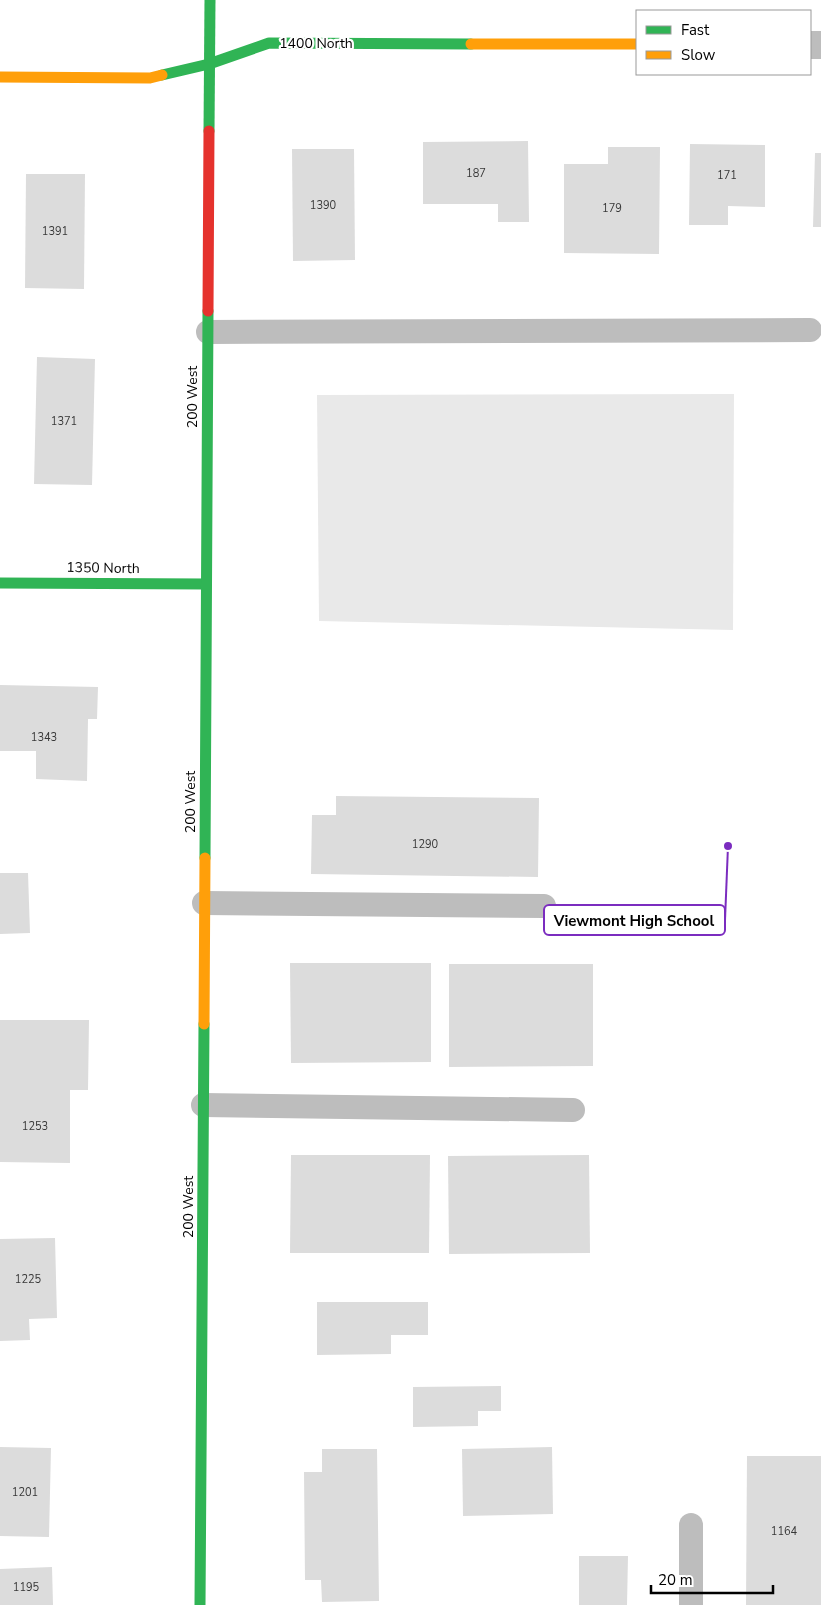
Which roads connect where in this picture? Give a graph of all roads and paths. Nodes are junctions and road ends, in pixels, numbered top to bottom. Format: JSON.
{"nodes":[{"id":1,"x":210,"y":0,"type":"edge"},
{"id":2,"x":636,"y":44,"type":"edge"},
{"id":3,"x":209,"y":64,"type":"junction"},
{"id":4,"x":0,"y":78,"type":"edge"},
{"id":5,"x":810,"y":330,"type":"dead end"},
{"id":6,"x":208,"y":332,"type":"junction"},
{"id":7,"x":0,"y":583,"type":"edge"},
{"id":8,"x":206,"y":584,"type":"junction"},
{"id":9,"x":204,"y":903,"type":"junction"},
{"id":10,"x":544,"y":906,"type":"dead end"},
{"id":11,"x":203,"y":1105,"type":"junction"},
{"id":12,"x":573,"y":1110,"type":"dead end"},
{"id":13,"x":691,"y":1525,"type":"dead end"},
{"id":14,"x":200,"y":1605,"type":"edge"},
{"id":15,"x":691,"y":1605,"type":"edge"}],
"edges":[{"from":1,"to":3,"type":"main road","name":"200 West"},
{"from":2,"to":3,"type":"main road","name":"1400 North"},
{"from":3,"to":4,"type":"main road","name":"1400 North"},
{"from":3,"to":6,"type":"main road","name":"200 West"},
{"from":5,"to":6,"type":"lane"},
{"from":6,"to":8,"type":"main road","name":"200 West"},
{"from":7,"to":8,"type":"main road","name":"1350 North"},
{"from":8,"to":9,"type":"main road","name":"200 West"},
{"from":9,"to":10,"type":"lane"},
{"from":9,"to":11,"type":"main road","name":"200 West"},
{"from":11,"to":12,"type":"lane"},
{"from":11,"to":14,"type":"main road","name":"200 West"},
{"from":13,"to":15,"type":"lane"}]}
